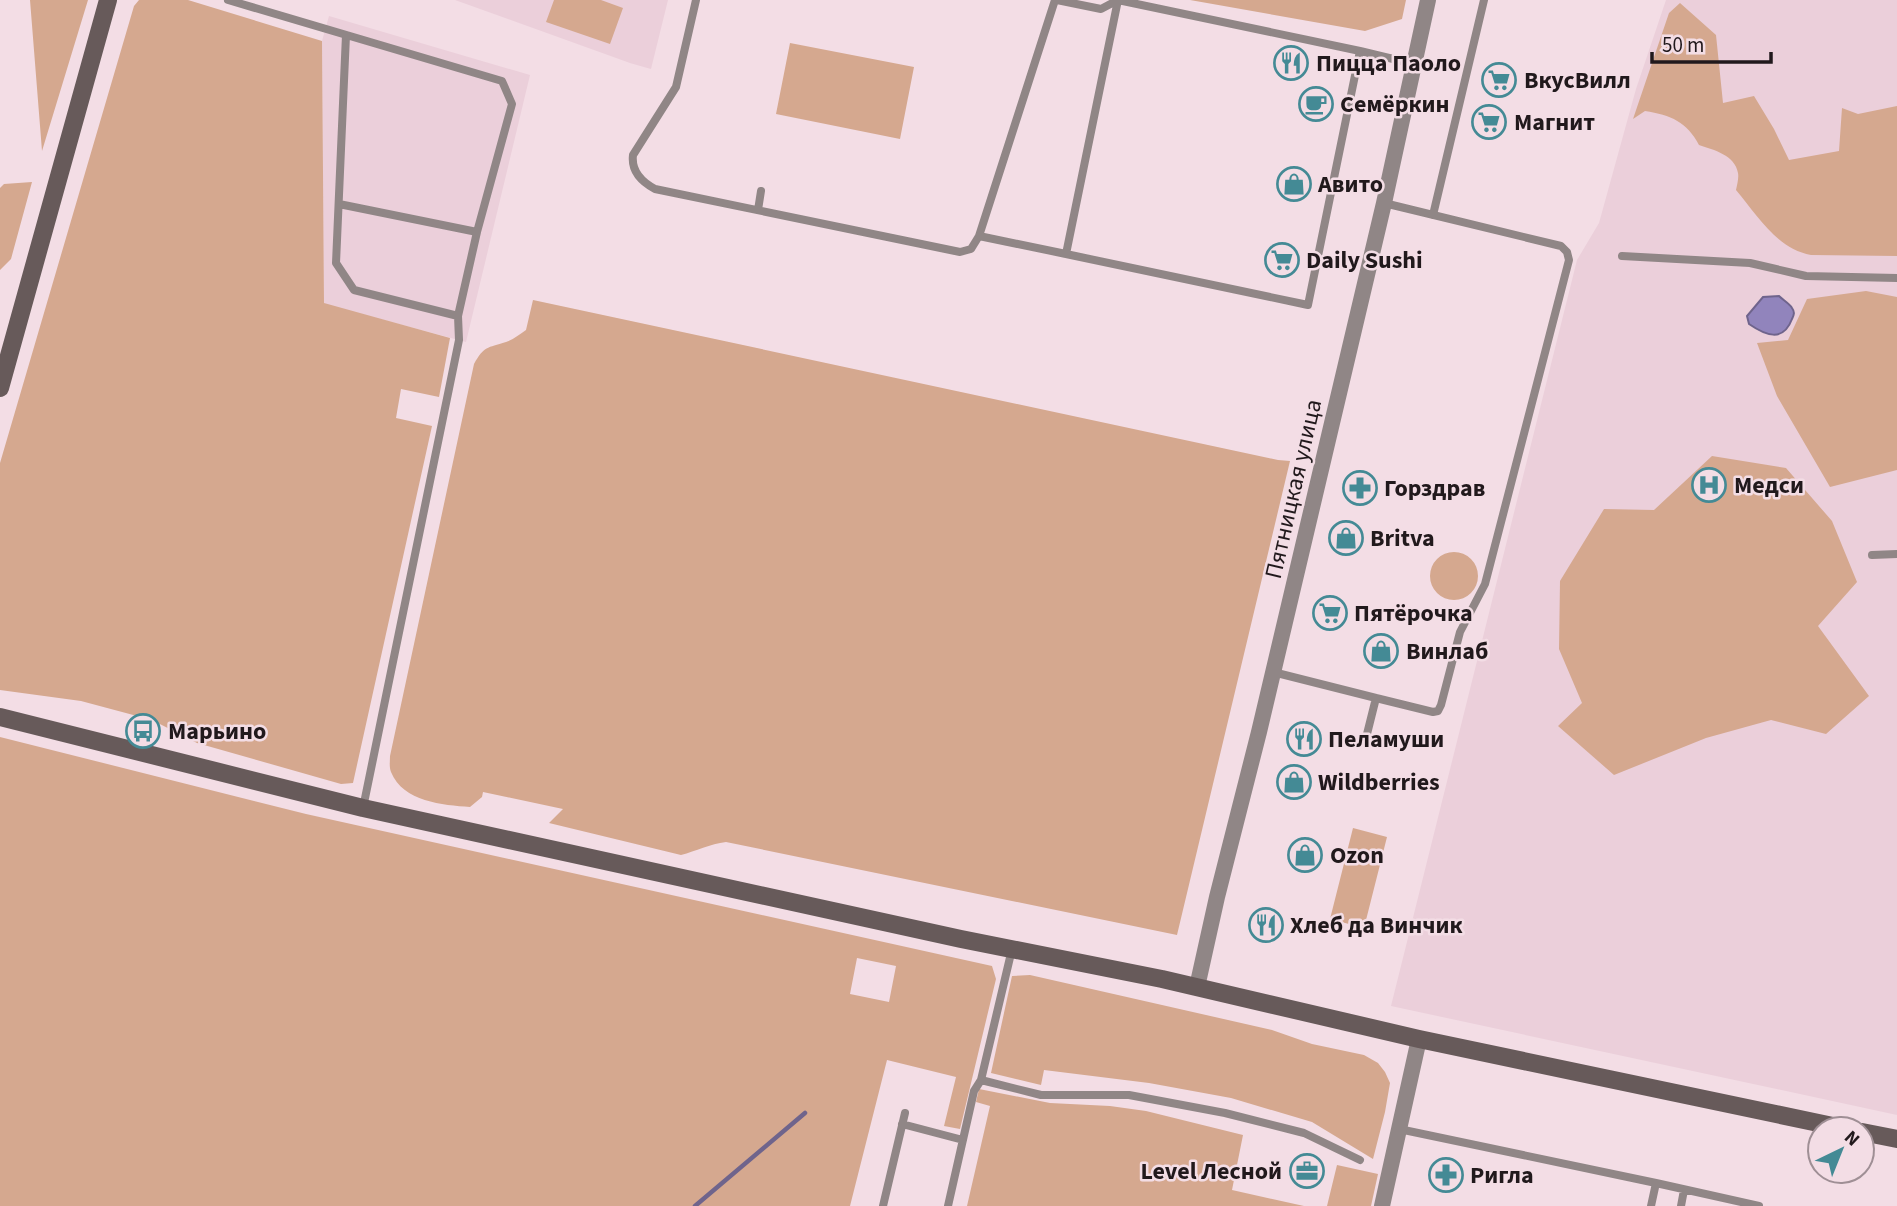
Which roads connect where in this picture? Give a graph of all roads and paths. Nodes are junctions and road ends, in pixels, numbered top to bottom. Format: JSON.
{"nodes":[{"id":1,"x":108,"y":0,"type":"edge"},
{"id":2,"x":228,"y":0,"type":"edge"},
{"id":3,"x":696,"y":0,"type":"edge"},
{"id":4,"x":1056,"y":0,"type":"edge"},
{"id":5,"x":1118,"y":0,"type":"edge"},
{"id":6,"x":1428,"y":0,"type":"edge"},
{"id":7,"x":1484,"y":0,"type":"edge"},
{"id":8,"x":346,"y":35,"type":"junction"},
{"id":9,"x":1360,"y":51,"type":"junction"},
{"id":10,"x":1414,"y":64,"type":"junction"},
{"id":11,"x":761,"y":191,"type":"dead end"},
{"id":12,"x":1384,"y":203,"type":"junction"},
{"id":13,"x":339,"y":204,"type":"junction"},
{"id":14,"x":758,"y":210,"type":"junction"},
{"id":15,"x":1433,"y":215,"type":"junction"},
{"id":16,"x":477,"y":232,"type":"junction"},
{"id":17,"x":979,"y":236,"type":"junction"},
{"id":18,"x":1066,"y":254,"type":"junction"},
{"id":19,"x":1622,"y":256,"type":"dead end"},
{"id":20,"x":1897,"y":278,"type":"edge"},
{"id":21,"x":458,"y":316,"type":"junction"},
{"id":22,"x":4,"y":356,"type":"edge"},
{"id":23,"x":0,"y":388,"type":"edge"},
{"id":24,"x":1897,"y":554,"type":"edge"},
{"id":25,"x":1872,"y":555,"type":"dead end"},
{"id":26,"x":1273,"y":671,"type":"junction"},
{"id":27,"x":1376,"y":698,"type":"junction"},
{"id":28,"x":0,"y":717,"type":"edge"},
{"id":29,"x":1367,"y":734,"type":"dead end"},
{"id":30,"x":363,"y":808,"type":"junction"},
{"id":31,"x":1012,"y":949,"type":"junction"},
{"id":32,"x":1196,"y":987,"type":"junction"},
{"id":33,"x":1419,"y":1039,"type":"junction"},
{"id":34,"x":981,"y":1080,"type":"junction"},
{"id":35,"x":905,"y":1113,"type":"dead end"},
{"id":36,"x":1806,"y":1120,"type":"edge"},
{"id":37,"x":902,"y":1124,"type":"junction"},
{"id":38,"x":1399,"y":1129,"type":"junction"},
{"id":39,"x":1876,"y":1135,"type":"edge"},
{"id":40,"x":1897,"y":1139,"type":"edge"},
{"id":41,"x":963,"y":1140,"type":"junction"},
{"id":42,"x":1360,"y":1160,"type":"dead end"},
{"id":43,"x":1656,"y":1183,"type":"junction"},
{"id":44,"x":1684,"y":1190,"type":"junction"},
{"id":45,"x":883,"y":1206,"type":"edge"},
{"id":46,"x":948,"y":1206,"type":"edge"},
{"id":47,"x":1382,"y":1206,"type":"edge"},
{"id":48,"x":1651,"y":1206,"type":"edge"},
{"id":49,"x":1681,"y":1206,"type":"edge"},
{"id":50,"x":1759,"y":1206,"type":"edge"}],
"edges":[{"from":1,"to":22,"type":"street"},
{"from":2,"to":8,"type":"lane"},
{"from":3,"to":14,"type":"lane"},
{"from":4,"to":5,"type":"lane"},
{"from":4,"to":17,"type":"lane"},
{"from":5,"to":9,"type":"lane"},
{"from":5,"to":18,"type":"lane"},
{"from":6,"to":10,"type":"street","name":"Пятницкая улица"},
{"from":7,"to":15,"type":"lane"},
{"from":8,"to":13,"type":"lane"},
{"from":8,"to":16,"type":"lane"},
{"from":9,"to":10,"type":"lane"},
{"from":9,"to":18,"type":"lane"},
{"from":10,"to":12,"type":"street","name":"Пятницкая улица"},
{"from":11,"to":14,"type":"lane"},
{"from":12,"to":15,"type":"lane"},
{"from":12,"to":26,"type":"street","name":"Пятницкая улица"},
{"from":13,"to":16,"type":"lane"},
{"from":13,"to":21,"type":"lane"},
{"from":14,"to":17,"type":"lane"},
{"from":15,"to":27,"type":"lane"},
{"from":16,"to":21,"type":"lane"},
{"from":17,"to":18,"type":"lane"},
{"from":19,"to":20,"type":"lane"},
{"from":21,"to":30,"type":"lane"},
{"from":22,"to":23,"type":"street"},
{"from":24,"to":25,"type":"lane"},
{"from":26,"to":27,"type":"lane"},
{"from":26,"to":32,"type":"street","name":"Пятницкая улица"},
{"from":27,"to":29,"type":"lane"},
{"from":28,"to":30,"type":"street"},
{"from":30,"to":31,"type":"street"},
{"from":31,"to":32,"type":"street"},
{"from":31,"to":34,"type":"lane"},
{"from":32,"to":33,"type":"street"},
{"from":33,"to":36,"type":"street"},
{"from":33,"to":38,"type":"street"},
{"from":34,"to":41,"type":"lane"},
{"from":34,"to":42,"type":"lane"},
{"from":35,"to":37,"type":"lane"},
{"from":37,"to":41,"type":"lane"},
{"from":37,"to":45,"type":"lane"},
{"from":38,"to":43,"type":"lane"},
{"from":38,"to":47,"type":"street"},
{"from":39,"to":40,"type":"street"},
{"from":41,"to":46,"type":"lane"},
{"from":43,"to":44,"type":"lane"},
{"from":43,"to":48,"type":"lane"},
{"from":44,"to":49,"type":"lane"},
{"from":44,"to":50,"type":"lane"}]}
